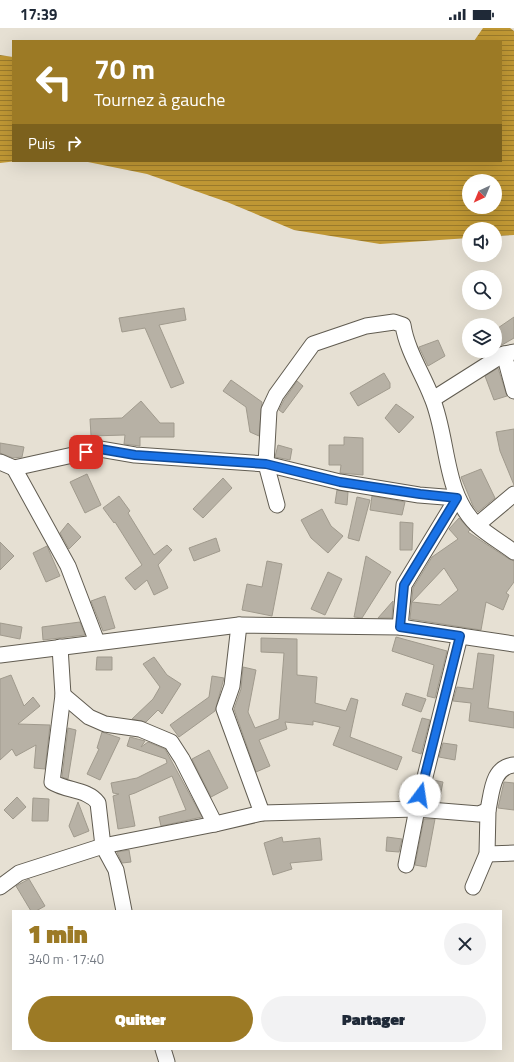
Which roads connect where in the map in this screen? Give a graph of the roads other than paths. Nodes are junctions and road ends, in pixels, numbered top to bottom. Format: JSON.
{"nodes":[{"id":1,"x":509,"y":353,"type":"edge"},
{"id":2,"x":514,"y":391,"type":"edge"},
{"id":3,"x":433,"y":399,"type":"junction"},
{"id":4,"x":266,"y":464,"type":"junction"},
{"id":5,"x":7,"y":465,"type":"edge"},
{"id":6,"x":514,"y":494,"type":"edge"},
{"id":7,"x":457,"y":498,"type":"junction"},
{"id":8,"x":277,"y":505,"type":"dead end"},
{"id":9,"x":477,"y":525,"type":"junction"},
{"id":10,"x":514,"y":552,"type":"edge"},
{"id":11,"x":239,"y":625,"type":"junction"},
{"id":12,"x":400,"y":627,"type":"junction"},
{"id":13,"x":460,"y":636,"type":"junction"},
{"id":14,"x":97,"y":642,"type":"junction"},
{"id":15,"x":514,"y":644,"type":"edge"},
{"id":16,"x":60,"y":647,"type":"junction"},
{"id":17,"x":0,"y":655,"type":"edge"},
{"id":18,"x":63,"y":694,"type":"junction"},
{"id":19,"x":514,"y":766,"type":"edge"},
{"id":20,"x":417,"y":809,"type":"junction"},
{"id":21,"x":488,"y":810,"type":"junction"},
{"id":22,"x":262,"y":813,"type":"junction"},
{"id":23,"x":215,"y":824,"type":"junction"},
{"id":24,"x":103,"y":846,"type":"junction"},
{"id":25,"x":514,"y":853,"type":"edge"},
{"id":26,"x":487,"y":854,"type":"junction"},
{"id":27,"x":406,"y":865,"type":"dead end"},
{"id":28,"x":0,"y":887,"type":"edge"},
{"id":29,"x":473,"y":887,"type":"dead end"},
{"id":30,"x":124,"y":910,"type":"edge"},
{"id":31,"x":163,"y":1050,"type":"edge"},
{"id":32,"x":167,"y":1062,"type":"edge"}],
"edges":[{"from":1,"to":2,"type":"street"},
{"from":1,"to":3,"type":"street"},
{"from":3,"to":4,"type":"street"},
{"from":3,"to":7,"type":"street"},
{"from":4,"to":5,"type":"street"},
{"from":4,"to":7,"type":"street"},
{"from":4,"to":8,"type":"street"},
{"from":5,"to":14,"type":"street"},
{"from":6,"to":9,"type":"street"},
{"from":7,"to":9,"type":"street"},
{"from":7,"to":12,"type":"street"},
{"from":9,"to":10,"type":"street"},
{"from":11,"to":12,"type":"street"},
{"from":11,"to":14,"type":"street"},
{"from":11,"to":22,"type":"street"},
{"from":12,"to":13,"type":"street"},
{"from":13,"to":15,"type":"street"},
{"from":13,"to":20,"type":"street"},
{"from":14,"to":16,"type":"street"},
{"from":16,"to":17,"type":"street"},
{"from":16,"to":18,"type":"street"},
{"from":18,"to":23,"type":"street"},
{"from":18,"to":24,"type":"street"},
{"from":19,"to":21,"type":"street"},
{"from":20,"to":21,"type":"street"},
{"from":20,"to":22,"type":"street"},
{"from":20,"to":27,"type":"street"},
{"from":21,"to":26,"type":"street"},
{"from":22,"to":23,"type":"street"},
{"from":23,"to":24,"type":"street"},
{"from":24,"to":28,"type":"street"},
{"from":24,"to":30,"type":"street"},
{"from":25,"to":26,"type":"street"},
{"from":26,"to":29,"type":"street"},
{"from":31,"to":32,"type":"street"}]}
